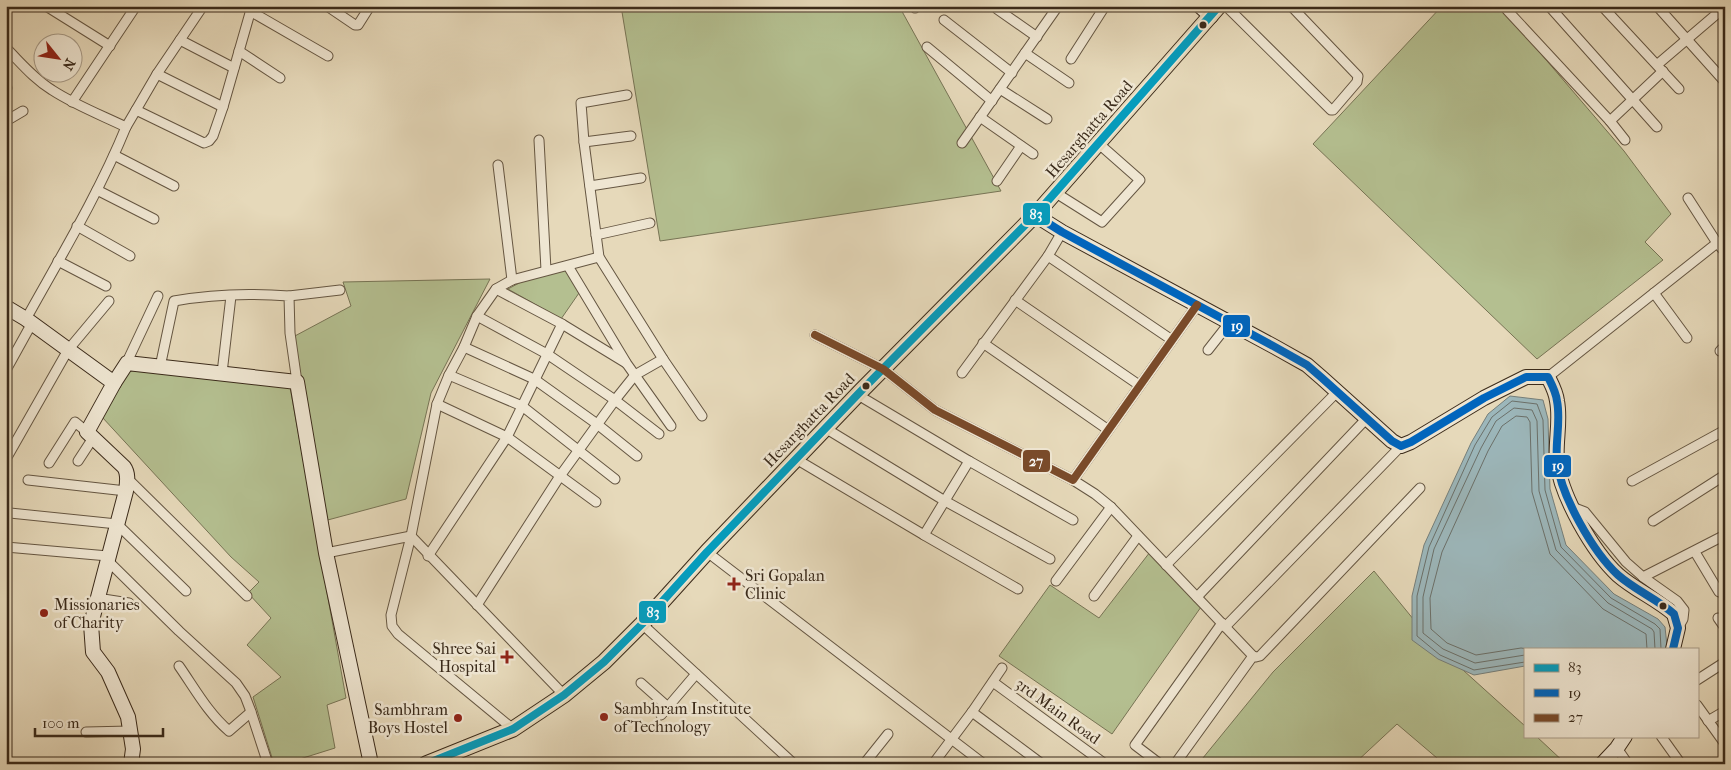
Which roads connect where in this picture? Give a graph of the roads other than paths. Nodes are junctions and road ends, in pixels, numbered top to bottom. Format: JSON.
{"nodes":[{"id":1,"x":46,"y":6,"type":"edge"},
{"id":2,"x":136,"y":6,"type":"edge"},
{"id":3,"x":203,"y":6,"type":"edge"},
{"id":4,"x":327,"y":6,"type":"edge"},
{"id":5,"x":370,"y":6,"type":"edge"},
{"id":6,"x":1058,"y":6,"type":"edge"},
{"id":7,"x":1105,"y":6,"type":"edge"},
{"id":8,"x":1226,"y":6,"type":"edge"},
{"id":9,"x":1290,"y":6,"type":"edge"},
{"id":10,"x":1549,"y":6,"type":"edge"},
{"id":11,"x":1602,"y":6,"type":"edge"},
{"id":12,"x":1662,"y":8,"type":"edge"},
{"id":13,"x":251,"y":9,"type":"edge"},
{"id":14,"x":996,"y":9,"type":"dead end"},
{"id":15,"x":1210,"y":9,"type":"edge"},
{"id":16,"x":1507,"y":10,"type":"dead end"},
{"id":17,"x":1719,"y":10,"type":"edge"},
{"id":18,"x":944,"y":20,"type":"dead end"},
{"id":19,"x":1037,"y":37,"type":"junction"},
{"id":20,"x":180,"y":40,"type":"junction"},
{"id":21,"x":1688,"y":40,"type":"junction"},
{"id":22,"x":110,"y":46,"type":"junction"},
{"id":23,"x":927,"y":47,"type":"dead end"},
{"id":24,"x":6,"y":48,"type":"edge"},
{"id":25,"x":239,"y":51,"type":"junction"},
{"id":26,"x":1025,"y":53,"type":"junction"},
{"id":27,"x":328,"y":56,"type":"dead end"},
{"id":28,"x":1071,"y":59,"type":"dead end"},
{"id":29,"x":1661,"y":67,"type":"junction"},
{"id":30,"x":234,"y":68,"type":"junction"},
{"id":31,"x":1012,"y":73,"type":"junction"},
{"id":32,"x":157,"y":74,"type":"junction"},
{"id":33,"x":280,"y":78,"type":"dead end"},
{"id":34,"x":1725,"y":82,"type":"edge"},
{"id":35,"x":1069,"y":83,"type":"dead end"},
{"id":36,"x":1000,"y":89,"type":"junction"},
{"id":37,"x":1679,"y":89,"type":"dead end"},
{"id":38,"x":627,"y":95,"type":"dead end"},
{"id":39,"x":1634,"y":100,"type":"junction"},
{"id":40,"x":992,"y":101,"type":"junction"},
{"id":41,"x":72,"y":102,"type":"junction"},
{"id":42,"x":223,"y":107,"type":"junction"},
{"id":43,"x":136,"y":110,"type":"junction"},
{"id":44,"x":23,"y":111,"type":"dead end"},
{"id":45,"x":980,"y":117,"type":"junction"},
{"id":46,"x":1047,"y":119,"type":"dead end"},
{"id":47,"x":6,"y":121,"type":"edge"},
{"id":48,"x":1610,"y":122,"type":"junction"},
{"id":49,"x":126,"y":127,"type":"junction"},
{"id":50,"x":1657,"y":127,"type":"dead end"},
{"id":51,"x":630,"y":136,"type":"dead end"},
{"id":52,"x":539,"y":140,"type":"dead end"},
{"id":53,"x":1625,"y":140,"type":"dead end"},
{"id":54,"x":584,"y":142,"type":"junction"},
{"id":55,"x":962,"y":143,"type":"dead end"},
{"id":56,"x":1098,"y":143,"type":"junction"},
{"id":57,"x":1021,"y":146,"type":"junction"},
{"id":58,"x":1033,"y":154,"type":"dead end"},
{"id":59,"x":114,"y":155,"type":"junction"},
{"id":60,"x":498,"y":165,"type":"dead end"},
{"id":61,"x":641,"y":178,"type":"dead end"},
{"id":62,"x":997,"y":181,"type":"dead end"},
{"id":63,"x":174,"y":186,"type":"dead end"},
{"id":64,"x":590,"y":186,"type":"junction"},
{"id":65,"x":97,"y":190,"type":"junction"},
{"id":66,"x":1056,"y":193,"type":"junction"},
{"id":67,"x":1688,"y":198,"type":"dead end"},
{"id":68,"x":1035,"y":215,"type":"junction"},
{"id":69,"x":154,"y":219,"type":"dead end"},
{"id":70,"x":650,"y":223,"type":"dead end"},
{"id":71,"x":77,"y":226,"type":"junction"},
{"id":72,"x":1062,"y":232,"type":"junction"},
{"id":73,"x":596,"y":235,"type":"junction"},
{"id":74,"x":1721,"y":242,"type":"edge"},
{"id":75,"x":1725,"y":252,"type":"edge"},
{"id":76,"x":130,"y":256,"type":"dead end"},
{"id":77,"x":1048,"y":256,"type":"junction"},
{"id":78,"x":599,"y":257,"type":"junction"},
{"id":79,"x":58,"y":261,"type":"junction"},
{"id":80,"x":568,"y":266,"type":"junction"},
{"id":81,"x":546,"y":270,"type":"junction"},
{"id":82,"x":512,"y":280,"type":"junction"},
{"id":83,"x":106,"y":286,"type":"dead end"},
{"id":84,"x":496,"y":289,"type":"junction"},
{"id":85,"x":340,"y":290,"type":"dead end"},
{"id":86,"x":1654,"y":293,"type":"junction"},
{"id":87,"x":158,"y":296,"type":"dead end"},
{"id":88,"x":231,"y":296,"type":"junction"},
{"id":89,"x":289,"y":296,"type":"junction"},
{"id":90,"x":1015,"y":300,"type":"junction"},
{"id":91,"x":109,"y":301,"type":"dead end"},
{"id":92,"x":1197,"y":305,"type":"junction"},
{"id":93,"x":6,"y":307,"type":"edge"},
{"id":94,"x":477,"y":316,"type":"junction"},
{"id":95,"x":29,"y":321,"type":"junction"},
{"id":96,"x":1230,"y":322,"type":"junction"},
{"id":97,"x":562,"y":324,"type":"junction"},
{"id":98,"x":815,"y":334,"type":"dead end"},
{"id":99,"x":1687,"y":338,"type":"dead end"},
{"id":100,"x":1172,"y":340,"type":"junction"},
{"id":101,"x":983,"y":343,"type":"junction"},
{"id":102,"x":464,"y":347,"type":"junction"},
{"id":103,"x":68,"y":350,"type":"junction"},
{"id":104,"x":1208,"y":350,"type":"dead end"},
{"id":105,"x":547,"y":354,"type":"junction"},
{"id":106,"x":663,"y":359,"type":"junction"},
{"id":107,"x":126,"y":364,"type":"junction"},
{"id":108,"x":627,"y":364,"type":"junction"},
{"id":109,"x":160,"y":367,"type":"junction"},
{"id":110,"x":883,"y":369,"type":"junction"},
{"id":111,"x":6,"y":370,"type":"edge"},
{"id":112,"x":222,"y":373,"type":"junction"},
{"id":113,"x":962,"y":373,"type":"dead end"},
{"id":114,"x":635,"y":375,"type":"junction"},
{"id":115,"x":449,"y":376,"type":"junction"},
{"id":116,"x":1548,"y":377,"type":"junction"},
{"id":117,"x":534,"y":379,"type":"junction"},
{"id":118,"x":297,"y":382,"type":"junction"},
{"id":119,"x":114,"y":383,"type":"junction"},
{"id":120,"x":1139,"y":385,"type":"junction"},
{"id":121,"x":1337,"y":392,"type":"junction"},
{"id":122,"x":858,"y":395,"type":"junction"},
{"id":123,"x":615,"y":400,"type":"junction"},
{"id":124,"x":437,"y":404,"type":"junction"},
{"id":125,"x":522,"y":406,"type":"junction"},
{"id":126,"x":702,"y":416,"type":"dead end"},
{"id":127,"x":1367,"y":418,"type":"junction"},
{"id":128,"x":597,"y":424,"type":"junction"},
{"id":129,"x":671,"y":426,"type":"dead end"},
{"id":130,"x":825,"y":428,"type":"junction"},
{"id":131,"x":1107,"y":430,"type":"junction"},
{"id":132,"x":1725,"y":430,"type":"edge"},
{"id":133,"x":659,"y":434,"type":"dead end"},
{"id":134,"x":90,"y":435,"type":"junction"},
{"id":135,"x":506,"y":437,"type":"junction"},
{"id":136,"x":1401,"y":446,"type":"junction"},
{"id":137,"x":578,"y":450,"type":"junction"},
{"id":138,"x":637,"y":456,"type":"dead end"},
{"id":139,"x":6,"y":459,"type":"edge"},
{"id":140,"x":796,"y":459,"type":"junction"},
{"id":141,"x":78,"y":461,"type":"dead end"},
{"id":142,"x":969,"y":461,"type":"junction"},
{"id":143,"x":49,"y":462,"type":"dead end"},
{"id":144,"x":1725,"y":475,"type":"edge"},
{"id":145,"x":560,"y":476,"type":"junction"},
{"id":146,"x":615,"y":479,"type":"dead end"},
{"id":147,"x":28,"y":480,"type":"dead end"},
{"id":148,"x":1073,"y":480,"type":"junction"},
{"id":149,"x":1632,"y":481,"type":"dead end"},
{"id":150,"x":126,"y":485,"type":"junction"},
{"id":151,"x":1420,"y":488,"type":"dead end"},
{"id":152,"x":945,"y":500,"type":"junction"},
{"id":153,"x":596,"y":502,"type":"dead end"},
{"id":154,"x":1572,"y":506,"type":"junction"},
{"id":155,"x":1111,"y":507,"type":"junction"},
{"id":156,"x":10,"y":514,"type":"dead end"},
{"id":157,"x":1072,"y":520,"type":"dead end"},
{"id":158,"x":1653,"y":521,"type":"dead end"},
{"id":159,"x":117,"y":524,"type":"junction"},
{"id":160,"x":1725,"y":535,"type":"edge"},
{"id":161,"x":411,"y":536,"type":"junction"},
{"id":162,"x":924,"y":536,"type":"junction"},
{"id":163,"x":1138,"y":536,"type":"junction"},
{"id":164,"x":6,"y":547,"type":"edge"},
{"id":165,"x":707,"y":552,"type":"junction"},
{"id":166,"x":1695,"y":552,"type":"junction"},
{"id":167,"x":326,"y":554,"type":"junction"},
{"id":168,"x":428,"y":556,"type":"junction"},
{"id":169,"x":108,"y":558,"type":"junction"},
{"id":170,"x":1050,"y":559,"type":"dead end"},
{"id":171,"x":1166,"y":565,"type":"junction"},
{"id":172,"x":1643,"y":577,"type":"junction"},
{"id":173,"x":1056,"y":581,"type":"dead end"},
{"id":174,"x":1018,"y":589,"type":"dead end"},
{"id":175,"x":186,"y":591,"type":"dead end"},
{"id":176,"x":1719,"y":592,"type":"dead end"},
{"id":177,"x":246,"y":596,"type":"dead end"},
{"id":178,"x":1094,"y":596,"type":"dead end"},
{"id":179,"x":1197,"y":597,"type":"junction"},
{"id":180,"x":97,"y":598,"type":"junction"},
{"id":181,"x":129,"y":603,"type":"dead end"},
{"id":182,"x":476,"y":605,"type":"junction"},
{"id":183,"x":1718,"y":618,"type":"dead end"},
{"id":184,"x":642,"y":624,"type":"junction"},
{"id":185,"x":1224,"y":625,"type":"junction"},
{"id":186,"x":1678,"y":628,"type":"junction"},
{"id":187,"x":1725,"y":628,"type":"edge"},
{"id":188,"x":1672,"y":648,"type":"edge"},
{"id":189,"x":1253,"y":656,"type":"junction"},
{"id":190,"x":1725,"y":662,"type":"edge"},
{"id":191,"x":179,"y":666,"type":"dead end"},
{"id":192,"x":1002,"y":668,"type":"dead end"},
{"id":193,"x":696,"y":674,"type":"junction"},
{"id":194,"x":1698,"y":679,"type":"edge"},
{"id":195,"x":993,"y":682,"type":"junction"},
{"id":196,"x":641,"y":683,"type":"dead end"},
{"id":197,"x":564,"y":695,"type":"junction"},
{"id":198,"x":1698,"y":706,"type":"edge"},
{"id":199,"x":668,"y":707,"type":"junction"},
{"id":200,"x":1725,"y":711,"type":"edge"},
{"id":201,"x":251,"y":712,"type":"junction"},
{"id":202,"x":972,"y":712,"type":"junction"},
{"id":203,"x":661,"y":715,"type":"dead end"},
{"id":204,"x":1708,"y":721,"type":"junction"},
{"id":205,"x":513,"y":729,"type":"junction"},
{"id":206,"x":130,"y":731,"type":"junction"},
{"id":207,"x":86,"y":732,"type":"dead end"},
{"id":208,"x":888,"y":734,"type":"dead end"},
{"id":209,"x":1662,"y":738,"type":"edge"},
{"id":210,"x":952,"y":739,"type":"junction"},
{"id":211,"x":1621,"y":742,"type":"edge"},
{"id":212,"x":1725,"y":744,"type":"edge"},
{"id":213,"x":1148,"y":760,"type":"edge"},
{"id":214,"x":131,"y":764,"type":"edge"},
{"id":215,"x":268,"y":764,"type":"edge"},
{"id":216,"x":371,"y":764,"type":"edge"},
{"id":217,"x":426,"y":764,"type":"edge"},
{"id":218,"x":794,"y":764,"type":"edge"},
{"id":219,"x":864,"y":764,"type":"edge"},
{"id":220,"x":933,"y":764,"type":"edge"},
{"id":221,"x":984,"y":764,"type":"edge"},
{"id":222,"x":1042,"y":764,"type":"edge"},
{"id":223,"x":1105,"y":764,"type":"edge"},
{"id":224,"x":1160,"y":764,"type":"edge"},
{"id":225,"x":1175,"y":764,"type":"edge"},
{"id":226,"x":1602,"y":764,"type":"edge"},
{"id":227,"x":1628,"y":764,"type":"edge"},
{"id":228,"x":1680,"y":764,"type":"edge"}],
"edges":[{"from":1,"to":22,"type":"street"},
{"from":2,"to":22,"type":"street"},
{"from":3,"to":20,"type":"street"},
{"from":4,"to":5,"type":"street"},
{"from":6,"to":19,"type":"street"},
{"from":7,"to":28,"type":"street"},
{"from":8,"to":9,"type":"street"},
{"from":10,"to":39,"type":"street"},
{"from":11,"to":29,"type":"street"},
{"from":12,"to":21,"type":"street"},
{"from":13,"to":25,"type":"street"},
{"from":13,"to":27,"type":"street"},
{"from":14,"to":19,"type":"street"},
{"from":15,"to":56,"type":"main road","name":"Hesarghatta Road"},
{"from":16,"to":48,"type":"street"},
{"from":17,"to":21,"type":"street"},
{"from":18,"to":31,"type":"street"},
{"from":19,"to":26,"type":"street"},
{"from":20,"to":30,"type":"street"},
{"from":20,"to":32,"type":"street"},
{"from":21,"to":29,"type":"street"},
{"from":21,"to":34,"type":"street"},
{"from":22,"to":41,"type":"street"},
{"from":23,"to":40,"type":"street"},
{"from":24,"to":41,"type":"street"},
{"from":25,"to":30,"type":"street"},
{"from":25,"to":33,"type":"street"},
{"from":26,"to":31,"type":"street"},
{"from":26,"to":35,"type":"street"},
{"from":29,"to":37,"type":"street"},
{"from":29,"to":39,"type":"street"},
{"from":30,"to":42,"type":"street"},
{"from":31,"to":36,"type":"street"},
{"from":32,"to":42,"type":"street"},
{"from":32,"to":43,"type":"street"},
{"from":36,"to":40,"type":"street"},
{"from":36,"to":46,"type":"street"},
{"from":38,"to":54,"type":"street"},
{"from":39,"to":48,"type":"street"},
{"from":39,"to":50,"type":"street"},
{"from":40,"to":45,"type":"street"},
{"from":41,"to":49,"type":"street"},
{"from":42,"to":43,"type":"street"},
{"from":43,"to":49,"type":"street"},
{"from":44,"to":47,"type":"street"},
{"from":45,"to":55,"type":"street"},
{"from":45,"to":57,"type":"street"},
{"from":48,"to":53,"type":"street"},
{"from":49,"to":59,"type":"street"},
{"from":51,"to":54,"type":"street"},
{"from":52,"to":81,"type":"street"},
{"from":54,"to":64,"type":"street"},
{"from":56,"to":66,"type":"main road","name":"Hesarghatta Road"},
{"from":56,"to":66,"type":"street"},
{"from":57,"to":58,"type":"street"},
{"from":57,"to":62,"type":"street"},
{"from":59,"to":63,"type":"street"},
{"from":59,"to":65,"type":"street"},
{"from":60,"to":82,"type":"street"},
{"from":61,"to":64,"type":"street"},
{"from":64,"to":73,"type":"street"},
{"from":65,"to":69,"type":"street"},
{"from":65,"to":71,"type":"street"},
{"from":66,"to":68,"type":"main road","name":"Hesarghatta Road"},
{"from":67,"to":74,"type":"street"},
{"from":68,"to":72,"type":"street"},
{"from":68,"to":110,"type":"main road","name":"Hesarghatta Road"},
{"from":70,"to":73,"type":"street"},
{"from":71,"to":76,"type":"street"},
{"from":71,"to":79,"type":"street"},
{"from":72,"to":77,"type":"street"},
{"from":72,"to":92,"type":"street"},
{"from":73,"to":78,"type":"street"},
{"from":74,"to":75,"type":"street"},
{"from":74,"to":86,"type":"street"},
{"from":77,"to":90,"type":"street"},
{"from":77,"to":100,"type":"street"},
{"from":78,"to":80,"type":"street"},
{"from":78,"to":106,"type":"street"},
{"from":79,"to":83,"type":"street"},
{"from":79,"to":95,"type":"street"},
{"from":80,"to":81,"type":"street"},
{"from":80,"to":108,"type":"street"},
{"from":81,"to":82,"type":"street"},
{"from":82,"to":84,"type":"street"},
{"from":84,"to":94,"type":"street"},
{"from":84,"to":97,"type":"street"},
{"from":85,"to":89,"type":"street"},
{"from":86,"to":99,"type":"street"},
{"from":86,"to":116,"type":"street"},
{"from":87,"to":107,"type":"street"},
{"from":88,"to":89,"type":"street"},
{"from":88,"to":109,"type":"street"},
{"from":88,"to":112,"type":"street"},
{"from":89,"to":118,"type":"street"},
{"from":90,"to":101,"type":"street"},
{"from":90,"to":120,"type":"street"},
{"from":91,"to":103,"type":"street"},
{"from":92,"to":96,"type":"street"},
{"from":92,"to":100,"type":"street"},
{"from":93,"to":95,"type":"street"},
{"from":94,"to":102,"type":"street"},
{"from":94,"to":105,"type":"street"},
{"from":95,"to":103,"type":"street"},
{"from":95,"to":111,"type":"street"},
{"from":96,"to":104,"type":"street"},
{"from":96,"to":121,"type":"street"},
{"from":97,"to":105,"type":"street"},
{"from":97,"to":108,"type":"street"},
{"from":98,"to":110,"type":"street"},
{"from":100,"to":120,"type":"street"},
{"from":101,"to":113,"type":"street"},
{"from":101,"to":131,"type":"street"},
{"from":102,"to":115,"type":"street"},
{"from":102,"to":117,"type":"street"},
{"from":103,"to":119,"type":"street"},
{"from":103,"to":139,"type":"street"},
{"from":105,"to":117,"type":"street"},
{"from":105,"to":123,"type":"street"},
{"from":106,"to":114,"type":"street"},
{"from":106,"to":126,"type":"street"},
{"from":107,"to":109,"type":"street"},
{"from":107,"to":119,"type":"street"},
{"from":108,"to":114,"type":"street"},
{"from":109,"to":112,"type":"street"},
{"from":110,"to":122,"type":"main road","name":"Hesarghatta Road"},
{"from":110,"to":148,"type":"street"},
{"from":112,"to":118,"type":"street"},
{"from":114,"to":123,"type":"street"},
{"from":114,"to":129,"type":"street"},
{"from":115,"to":124,"type":"street"},
{"from":115,"to":125,"type":"street"},
{"from":116,"to":136,"type":"street"},
{"from":116,"to":154,"type":"street"},
{"from":117,"to":125,"type":"street"},
{"from":117,"to":128,"type":"street"},
{"from":118,"to":167,"type":"street"},
{"from":119,"to":134,"type":"street"},
{"from":120,"to":131,"type":"street"},
{"from":121,"to":127,"type":"street"},
{"from":121,"to":171,"type":"street"},
{"from":122,"to":130,"type":"main road","name":"Hesarghatta Road"},
{"from":122,"to":142,"type":"street"},
{"from":123,"to":128,"type":"street"},
{"from":123,"to":133,"type":"street"},
{"from":124,"to":135,"type":"street"},
{"from":124,"to":161,"type":"street"},
{"from":125,"to":135,"type":"street"},
{"from":125,"to":137,"type":"street"},
{"from":127,"to":136,"type":"street"},
{"from":127,"to":179,"type":"street"},
{"from":128,"to":137,"type":"street"},
{"from":128,"to":138,"type":"street"},
{"from":130,"to":140,"type":"main road","name":"Hesarghatta Road"},
{"from":130,"to":152,"type":"street"},
{"from":131,"to":148,"type":"street"},
{"from":132,"to":149,"type":"street"},
{"from":134,"to":141,"type":"street"},
{"from":134,"to":143,"type":"street"},
{"from":134,"to":150,"type":"street"},
{"from":135,"to":145,"type":"street"},
{"from":135,"to":168,"type":"street"},
{"from":136,"to":185,"type":"street"},
{"from":137,"to":145,"type":"street"},
{"from":137,"to":146,"type":"street"},
{"from":140,"to":162,"type":"street"},
{"from":140,"to":165,"type":"main road","name":"Hesarghatta Road"},
{"from":142,"to":152,"type":"street"},
{"from":142,"to":157,"type":"street"},
{"from":144,"to":158,"type":"street"},
{"from":145,"to":153,"type":"street"},
{"from":145,"to":182,"type":"street"},
{"from":147,"to":150,"type":"street"},
{"from":148,"to":155,"type":"street"},
{"from":150,"to":159,"type":"street"},
{"from":150,"to":177,"type":"street"},
{"from":151,"to":189,"type":"street"},
{"from":152,"to":162,"type":"street"},
{"from":152,"to":170,"type":"street"},
{"from":154,"to":172,"type":"street"},
{"from":154,"to":186,"type":"street"},
{"from":155,"to":163,"type":"street"},
{"from":155,"to":173,"type":"street"},
{"from":156,"to":159,"type":"street"},
{"from":159,"to":169,"type":"street"},
{"from":159,"to":175,"type":"street"},
{"from":160,"to":166,"type":"street"},
{"from":161,"to":167,"type":"street"},
{"from":161,"to":168,"type":"street"},
{"from":161,"to":205,"type":"street"},
{"from":162,"to":174,"type":"street"},
{"from":163,"to":171,"type":"street"},
{"from":163,"to":178,"type":"street"},
{"from":164,"to":169,"type":"street"},
{"from":165,"to":184,"type":"main road","name":"Hesarghatta Road"},
{"from":165,"to":210,"type":"street"},
{"from":166,"to":172,"type":"street"},
{"from":166,"to":176,"type":"street"},
{"from":167,"to":216,"type":"street"},
{"from":168,"to":182,"type":"street"},
{"from":169,"to":180,"type":"street"},
{"from":169,"to":201,"type":"street"},
{"from":171,"to":179,"type":"street"},
{"from":172,"to":186,"type":"street"},
{"from":179,"to":185,"type":"street"},
{"from":180,"to":181,"type":"street"},
{"from":180,"to":206,"type":"street"},
{"from":182,"to":197,"type":"street"},
{"from":183,"to":187,"type":"street"},
{"from":184,"to":193,"type":"street"},
{"from":184,"to":197,"type":"main road","name":"Hesarghatta Road"},
{"from":185,"to":189,"type":"street"},
{"from":185,"to":213,"type":"street"},
{"from":186,"to":188,"type":"street"},
{"from":189,"to":225,"type":"street"},
{"from":190,"to":194,"type":"street"},
{"from":191,"to":201,"type":"street"},
{"from":192,"to":195,"type":"street"},
{"from":193,"to":199,"type":"street"},
{"from":193,"to":218,"type":"street"},
{"from":195,"to":202,"type":"street"},
{"from":195,"to":223,"type":"street","name":"3rd Main Road"},
{"from":196,"to":199,"type":"street"},
{"from":197,"to":205,"type":"main road","name":"Hesarghatta Road"},
{"from":198,"to":204,"type":"street"},
{"from":199,"to":203,"type":"street"},
{"from":200,"to":204,"type":"street"},
{"from":201,"to":215,"type":"street"},
{"from":202,"to":210,"type":"street"},
{"from":202,"to":222,"type":"street"},
{"from":204,"to":212,"type":"street"},
{"from":205,"to":217,"type":"main road","name":"Hesarghatta Road"},
{"from":206,"to":207,"type":"street"},
{"from":206,"to":214,"type":"street"},
{"from":208,"to":219,"type":"street"},
{"from":209,"to":228,"type":"street"},
{"from":210,"to":220,"type":"street"},
{"from":210,"to":221,"type":"street"},
{"from":211,"to":226,"type":"street"},
{"from":211,"to":227,"type":"street"},
{"from":213,"to":224,"type":"street"}]}
